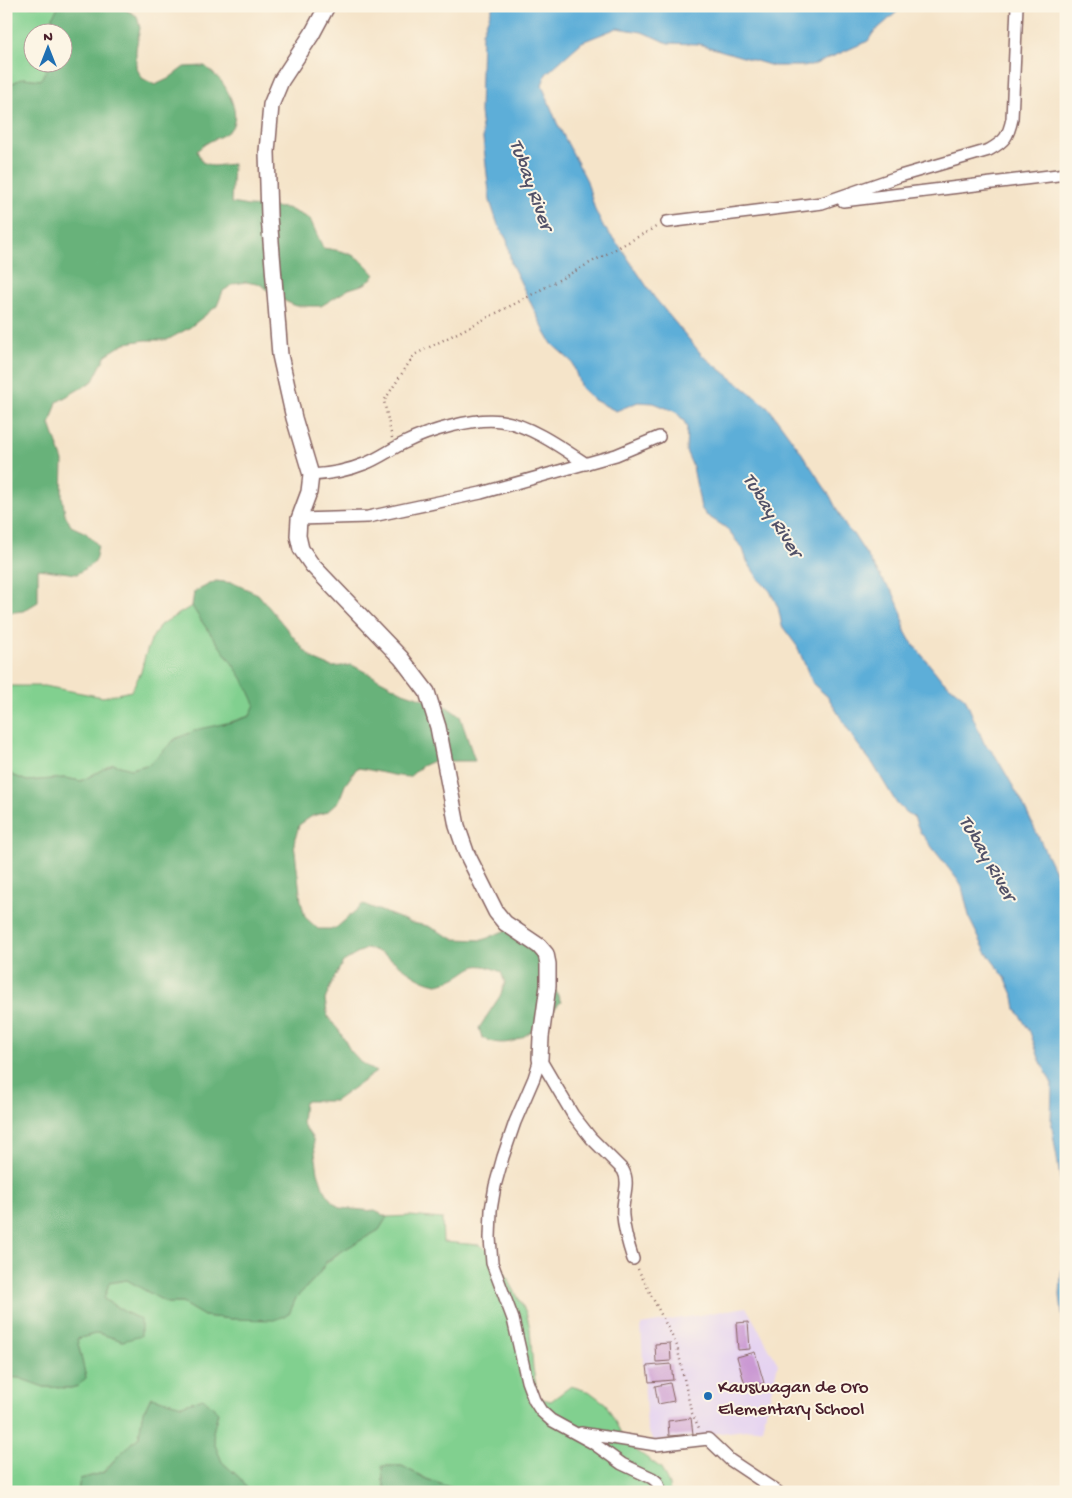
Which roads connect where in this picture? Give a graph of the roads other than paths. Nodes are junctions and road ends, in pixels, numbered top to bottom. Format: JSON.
{"nodes":[{"id":1,"x":327,"y":6,"type":"edge"},
{"id":2,"x":1016,"y":6,"type":"edge"},
{"id":3,"x":1066,"y":174,"type":"edge"},
{"id":4,"x":822,"y":203,"type":"junction"},
{"id":5,"x":667,"y":222,"type":"road end"},
{"id":6,"x":659,"y":437,"type":"dead end"},
{"id":7,"x":586,"y":464,"type":"junction"},
{"id":8,"x":311,"y":475,"type":"junction"},
{"id":9,"x":299,"y":519,"type":"junction"},
{"id":10,"x":540,"y":1059,"type":"junction"},
{"id":11,"x":633,"y":1258,"type":"road end"},
{"id":12,"x":572,"y":1432,"type":"junction"},
{"id":13,"x":661,"y":1492,"type":"edge"},
{"id":14,"x":778,"y":1492,"type":"edge"}],
"edges":[{"from":1,"to":8,"type":"street"},
{"from":2,"to":4,"type":"street"},
{"from":3,"to":4,"type":"street"},
{"from":4,"to":5,"type":"street"},
{"from":6,"to":7,"type":"street"},
{"from":7,"to":8,"type":"street"},
{"from":7,"to":9,"type":"street"},
{"from":8,"to":9,"type":"street"},
{"from":9,"to":10,"type":"street"},
{"from":10,"to":11,"type":"street"},
{"from":10,"to":12,"type":"street"},
{"from":12,"to":13,"type":"street"},
{"from":12,"to":14,"type":"street"}]}
